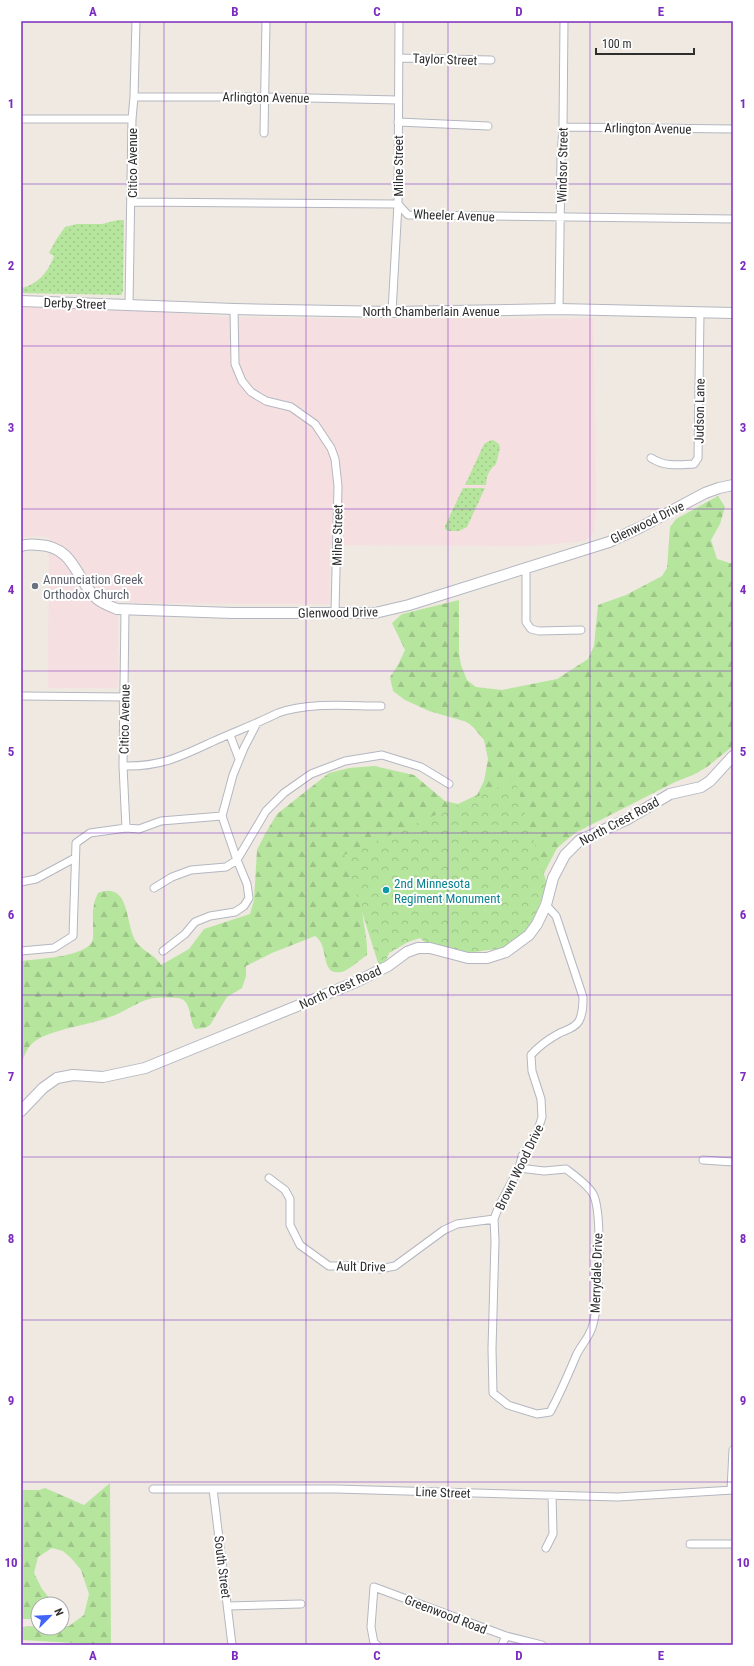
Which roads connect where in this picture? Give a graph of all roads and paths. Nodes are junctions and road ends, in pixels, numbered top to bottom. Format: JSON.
{"nodes":[{"id":1,"x":136,"y":21,"type":"edge"},
{"id":2,"x":266,"y":21,"type":"edge"},
{"id":3,"x":399,"y":21,"type":"edge"},
{"id":4,"x":564,"y":21,"type":"edge"},
{"id":5,"x":399,"y":58,"type":"junction"},
{"id":6,"x":491,"y":60,"type":"dead end"},
{"id":7,"x":265,"y":96,"type":"junction"},
{"id":8,"x":134,"y":97,"type":"junction"},
{"id":9,"x":398,"y":100,"type":"junction"},
{"id":10,"x":21,"y":119,"type":"edge"},
{"id":11,"x":132,"y":119,"type":"junction"},
{"id":12,"x":398,"y":122,"type":"junction"},
{"id":13,"x":488,"y":126,"type":"dead end"},
{"id":14,"x":563,"y":127,"type":"junction"},
{"id":15,"x":733,"y":129,"type":"edge"},
{"id":16,"x":264,"y":132,"type":"dead end"},
{"id":17,"x":131,"y":202,"type":"junction"},
{"id":18,"x":398,"y":204,"type":"junction"},
{"id":19,"x":561,"y":217,"type":"junction"},
{"id":20,"x":733,"y":218,"type":"edge"},
{"id":21,"x":21,"y":301,"type":"edge"},
{"id":22,"x":129,"y":305,"type":"junction"},
{"id":23,"x":234,"y":309,"type":"junction"},
{"id":24,"x":559,"y":310,"type":"junction"},
{"id":25,"x":392,"y":312,"type":"junction"},
{"id":26,"x":700,"y":313,"type":"junction"},
{"id":27,"x":733,"y":313,"type":"edge"},
{"id":28,"x":651,"y":458,"type":"dead end"},
{"id":29,"x":733,"y":486,"type":"edge"},
{"id":30,"x":21,"y":546,"type":"edge"},
{"id":31,"x":526,"y":567,"type":"junction"},
{"id":32,"x":126,"y":610,"type":"junction"},
{"id":33,"x":335,"y":612,"type":"junction"},
{"id":34,"x":581,"y":630,"type":"dead end"},
{"id":35,"x":21,"y":696,"type":"edge"},
{"id":36,"x":125,"y":697,"type":"junction"},
{"id":37,"x":381,"y":706,"type":"dead end"},
{"id":38,"x":257,"y":723,"type":"junction"},
{"id":39,"x":230,"y":735,"type":"junction"},
{"id":40,"x":733,"y":756,"type":"edge"},
{"id":41,"x":239,"y":759,"type":"junction"},
{"id":42,"x":123,"y":766,"type":"junction"},
{"id":43,"x":449,"y":784,"type":"dead end"},
{"id":44,"x":222,"y":816,"type":"junction"},
{"id":45,"x":126,"y":828,"type":"junction"},
{"id":46,"x":75,"y":858,"type":"junction"},
{"id":47,"x":236,"y":860,"type":"junction"},
{"id":48,"x":21,"y":882,"type":"edge"},
{"id":49,"x":154,"y":888,"type":"dead end"},
{"id":50,"x":546,"y":905,"type":"junction"},
{"id":51,"x":21,"y":951,"type":"edge"},
{"id":52,"x":163,"y":951,"type":"dead end"},
{"id":53,"x":21,"y":1111,"type":"edge"},
{"id":54,"x":703,"y":1160,"type":"dead end"},
{"id":55,"x":733,"y":1162,"type":"edge"},
{"id":56,"x":519,"y":1168,"type":"junction"},
{"id":57,"x":269,"y":1178,"type":"dead end"},
{"id":58,"x":494,"y":1220,"type":"junction"},
{"id":59,"x":493,"y":1393,"type":"joint"},
{"id":60,"x":733,"y":1450,"type":"edge"},
{"id":61,"x":153,"y":1489,"type":"dead end"},
{"id":62,"x":213,"y":1489,"type":"junction"},
{"id":63,"x":732,"y":1490,"type":"edge"},
{"id":64,"x":552,"y":1495,"type":"junction"},
{"id":65,"x":690,"y":1544,"type":"dead end"},
{"id":66,"x":733,"y":1544,"type":"edge"},
{"id":67,"x":546,"y":1548,"type":"dead end"},
{"id":68,"x":301,"y":1604,"type":"dead end"},
{"id":69,"x":228,"y":1606,"type":"junction"},
{"id":70,"x":506,"y":1636,"type":"junction"},
{"id":71,"x":232,"y":1645,"type":"edge"},
{"id":72,"x":377,"y":1645,"type":"edge"},
{"id":73,"x":502,"y":1645,"type":"edge"},
{"id":74,"x":542,"y":1645,"type":"edge"}],
"edges":[{"from":1,"to":8,"type":"street","name":"Citico Avenue"},
{"from":2,"to":7,"type":"street"},
{"from":3,"to":5,"type":"street","name":"Milne Street"},
{"from":4,"to":14,"type":"street","name":"Windsor Street"},
{"from":5,"to":6,"type":"street","name":"Taylor Street"},
{"from":5,"to":9,"type":"street","name":"Milne Street"},
{"from":7,"to":8,"type":"street","name":"Arlington Avenue"},
{"from":7,"to":9,"type":"street","name":"Arlington Avenue"},
{"from":7,"to":16,"type":"street"},
{"from":8,"to":11,"type":"street","name":"Citico Avenue"},
{"from":9,"to":12,"type":"street","name":"Milne Street"},
{"from":10,"to":11,"type":"street"},
{"from":11,"to":17,"type":"street","name":"Citico Avenue"},
{"from":12,"to":13,"type":"street"},
{"from":12,"to":18,"type":"street","name":"Milne Street"},
{"from":14,"to":15,"type":"street","name":"Arlington Avenue"},
{"from":14,"to":19,"type":"street","name":"Windsor Street"},
{"from":17,"to":18,"type":"street","name":"Wheeler Avenue"},
{"from":17,"to":22,"type":"street","name":"Citico Avenue"},
{"from":18,"to":19,"type":"street","name":"Wheeler Avenue"},
{"from":18,"to":25,"type":"street","name":"Milne Street"},
{"from":19,"to":20,"type":"street","name":"Wheeler Avenue"},
{"from":19,"to":24,"type":"street","name":"Windsor Street"},
{"from":21,"to":22,"type":"street","name":"Derby Street"},
{"from":22,"to":23,"type":"street","name":"North Chamberlain Avenue"},
{"from":23,"to":25,"type":"street","name":"North Chamberlain Avenue"},
{"from":23,"to":33,"type":"street","name":"Milne Street"},
{"from":24,"to":25,"type":"street","name":"North Chamberlain Avenue"},
{"from":24,"to":26,"type":"street","name":"North Chamberlain Avenue"},
{"from":26,"to":27,"type":"street","name":"North Chamberlain Avenue"},
{"from":26,"to":28,"type":"street","name":"Judson Lane"},
{"from":29,"to":31,"type":"street","name":"Glenwood Drive"},
{"from":30,"to":32,"type":"street","name":"Glenwood Drive"},
{"from":31,"to":33,"type":"street","name":"Glenwood Drive"},
{"from":31,"to":34,"type":"street"},
{"from":32,"to":33,"type":"street","name":"Glenwood Drive"},
{"from":32,"to":36,"type":"street","name":"Citico Avenue"},
{"from":35,"to":36,"type":"street"},
{"from":36,"to":42,"type":"street","name":"Citico Avenue"},
{"from":37,"to":38,"type":"street"},
{"from":38,"to":39,"type":"street"},
{"from":38,"to":41,"type":"street"},
{"from":39,"to":41,"type":"street"},
{"from":39,"to":42,"type":"street"},
{"from":40,"to":50,"type":"street","name":"North Crest Road"},
{"from":41,"to":44,"type":"street"},
{"from":42,"to":45,"type":"street","name":"Citico Avenue"},
{"from":43,"to":47,"type":"street"},
{"from":44,"to":45,"type":"street"},
{"from":44,"to":47,"type":"street"},
{"from":45,"to":46,"type":"street"},
{"from":46,"to":48,"type":"street"},
{"from":46,"to":51,"type":"street"},
{"from":47,"to":49,"type":"street"},
{"from":47,"to":52,"type":"street"},
{"from":50,"to":53,"type":"street","name":"North Crest Road"},
{"from":50,"to":56,"type":"street","name":"Brown Wood Drive"},
{"from":54,"to":55,"type":"street"},
{"from":56,"to":58,"type":"street","name":"Brown Wood Drive"},
{"from":56,"to":59,"type":"street","name":"Merrydale Drive"},
{"from":57,"to":58,"type":"street","name":"Ault Drive"},
{"from":58,"to":59,"type":"street","name":"Brown Wood Drive"},
{"from":60,"to":63,"type":"street"},
{"from":61,"to":62,"type":"street","name":"Line Street"},
{"from":62,"to":64,"type":"street","name":"Line Street"},
{"from":62,"to":69,"type":"street","name":"South Street"},
{"from":63,"to":64,"type":"street","name":"Line Street"},
{"from":64,"to":67,"type":"street"},
{"from":65,"to":66,"type":"street"},
{"from":68,"to":69,"type":"street"},
{"from":69,"to":71,"type":"street","name":"South Street"},
{"from":70,"to":72,"type":"street","name":"Greenwood Road"},
{"from":70,"to":73,"type":"street"},
{"from":70,"to":74,"type":"street","name":"Greenwood Road"}]}
